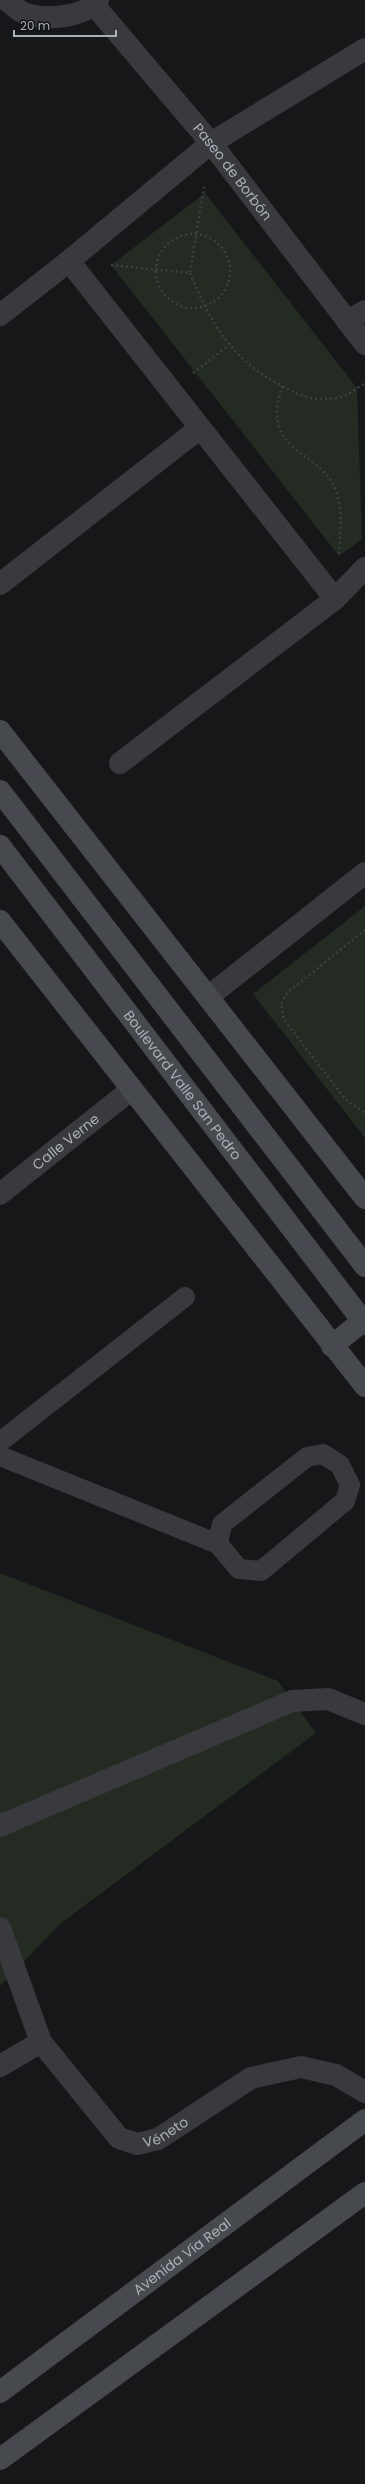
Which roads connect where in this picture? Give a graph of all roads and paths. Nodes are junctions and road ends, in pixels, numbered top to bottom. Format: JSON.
{"nodes":[{"id":1,"x":6,"y":0,"type":"edge"},
{"id":2,"x":96,"y":2,"type":"edge"},
{"id":3,"x":365,"y":49,"type":"edge"},
{"id":4,"x":206,"y":148,"type":"junction"},
{"id":5,"x":197,"y":234,"type":"junction"},
{"id":6,"x":73,"y":266,"type":"junction"},
{"id":7,"x":156,"y":270,"type":"junction"},
{"id":8,"x":190,"y":273,"type":"junction"},
{"id":9,"x":204,"y":307,"type":"junction"},
{"id":10,"x":0,"y":315,"type":"edge"},
{"id":11,"x":356,"y":316,"type":"edge"},
{"id":12,"x":365,"y":344,"type":"edge"},
{"id":13,"x":229,"y":345,"type":"junction"},
{"id":14,"x":365,"y":383,"type":"edge"},
{"id":15,"x":282,"y":386,"type":"junction"},
{"id":16,"x":171,"y":390,"type":"junction"},
{"id":17,"x":200,"y":428,"type":"junction"},
{"id":18,"x":365,"y":568,"type":"edge"},
{"id":19,"x":0,"y":584,"type":"edge"},
{"id":20,"x":332,"y":594,"type":"junction"},
{"id":21,"x":0,"y":731,"type":"edge"},
{"id":22,"x":120,"y":763,"type":"dead end"},
{"id":23,"x":0,"y":792,"type":"edge"},
{"id":24,"x":0,"y":846,"type":"edge"},
{"id":25,"x":365,"y":874,"type":"edge"},
{"id":26,"x":0,"y":921,"type":"edge"},
{"id":27,"x":365,"y":930,"type":"edge"},
{"id":28,"x":208,"y":997,"type":"junction"},
{"id":29,"x":132,"y":1089,"type":"junction"},
{"id":30,"x":365,"y":1113,"type":"edge"},
{"id":31,"x":0,"y":1194,"type":"edge"},
{"id":32,"x":365,"y":1198,"type":"edge"},
{"id":33,"x":365,"y":1266,"type":"edge"},
{"id":34,"x":185,"y":1297,"type":"dead end"},
{"id":35,"x":364,"y":1321,"type":"edge"},
{"id":36,"x":332,"y":1346,"type":"junction"},
{"id":37,"x":365,"y":1386,"type":"edge"},
{"id":38,"x":0,"y":1442,"type":"edge"},
{"id":39,"x":0,"y":1456,"type":"edge"},
{"id":40,"x":218,"y":1544,"type":"junction"},
{"id":41,"x":365,"y":1714,"type":"edge"},
{"id":42,"x":0,"y":1826,"type":"edge"},
{"id":43,"x":0,"y":1928,"type":"edge"},
{"id":44,"x":41,"y":2042,"type":"junction"},
{"id":45,"x":0,"y":2066,"type":"edge"},
{"id":46,"x":365,"y":2092,"type":"edge"},
{"id":47,"x":365,"y":2120,"type":"edge"},
{"id":48,"x":365,"y":2193,"type":"edge"},
{"id":49,"x":0,"y":2392,"type":"edge"},
{"id":50,"x":0,"y":2459,"type":"edge"}],
"edges":[{"from":1,"to":2,"type":"street"},
{"from":2,"to":4,"type":"street","name":"Paseo de Borbón"},
{"from":3,"to":4,"type":"street"},
{"from":4,"to":5,"type":"path"},
{"from":4,"to":6,"type":"street"},
{"from":4,"to":11,"type":"street","name":"Paseo de Borbón"},
{"from":5,"to":7,"type":"path"},
{"from":5,"to":8,"type":"path"},
{"from":5,"to":9,"type":"path"},
{"from":6,"to":7,"type":"path"},
{"from":6,"to":10,"type":"street"},
{"from":6,"to":16,"type":"street"},
{"from":7,"to":8,"type":"path"},
{"from":7,"to":9,"type":"path"},
{"from":8,"to":9,"type":"path"},
{"from":9,"to":13,"type":"path"},
{"from":11,"to":12,"type":"street","name":"Paseo de Borbón"},
{"from":13,"to":15,"type":"path"},
{"from":13,"to":16,"type":"path"},
{"from":14,"to":15,"type":"path"},
{"from":15,"to":20,"type":"path"},
{"from":16,"to":17,"type":"street"},
{"from":17,"to":19,"type":"street"},
{"from":17,"to":20,"type":"street"},
{"from":18,"to":20,"type":"street"},
{"from":20,"to":22,"type":"street"},
{"from":21,"to":28,"type":"main road"},
{"from":23,"to":33,"type":"main road"},
{"from":24,"to":35,"type":"main road","name":"Boulevard Valle San Pedro"},
{"from":25,"to":28,"type":"street"},
{"from":26,"to":29,"type":"main road"},
{"from":27,"to":30,"type":"path"},
{"from":28,"to":32,"type":"main road"},
{"from":29,"to":31,"type":"street","name":"Calle Verne"},
{"from":29,"to":36,"type":"main road"},
{"from":34,"to":38,"type":"lane"},
{"from":35,"to":36,"type":"main road"},
{"from":36,"to":37,"type":"main road"},
{"from":39,"to":40,"type":"lane"},
{"from":40,"to":40,"type":"lane"},
{"from":41,"to":42,"type":"street"},
{"from":43,"to":44,"type":"street","name":"Véneto"},
{"from":44,"to":45,"type":"street"},
{"from":44,"to":46,"type":"street","name":"Véneto"},
{"from":47,"to":49,"type":"main road","name":"Avenida Vía Real"},
{"from":48,"to":50,"type":"main road"}]}
